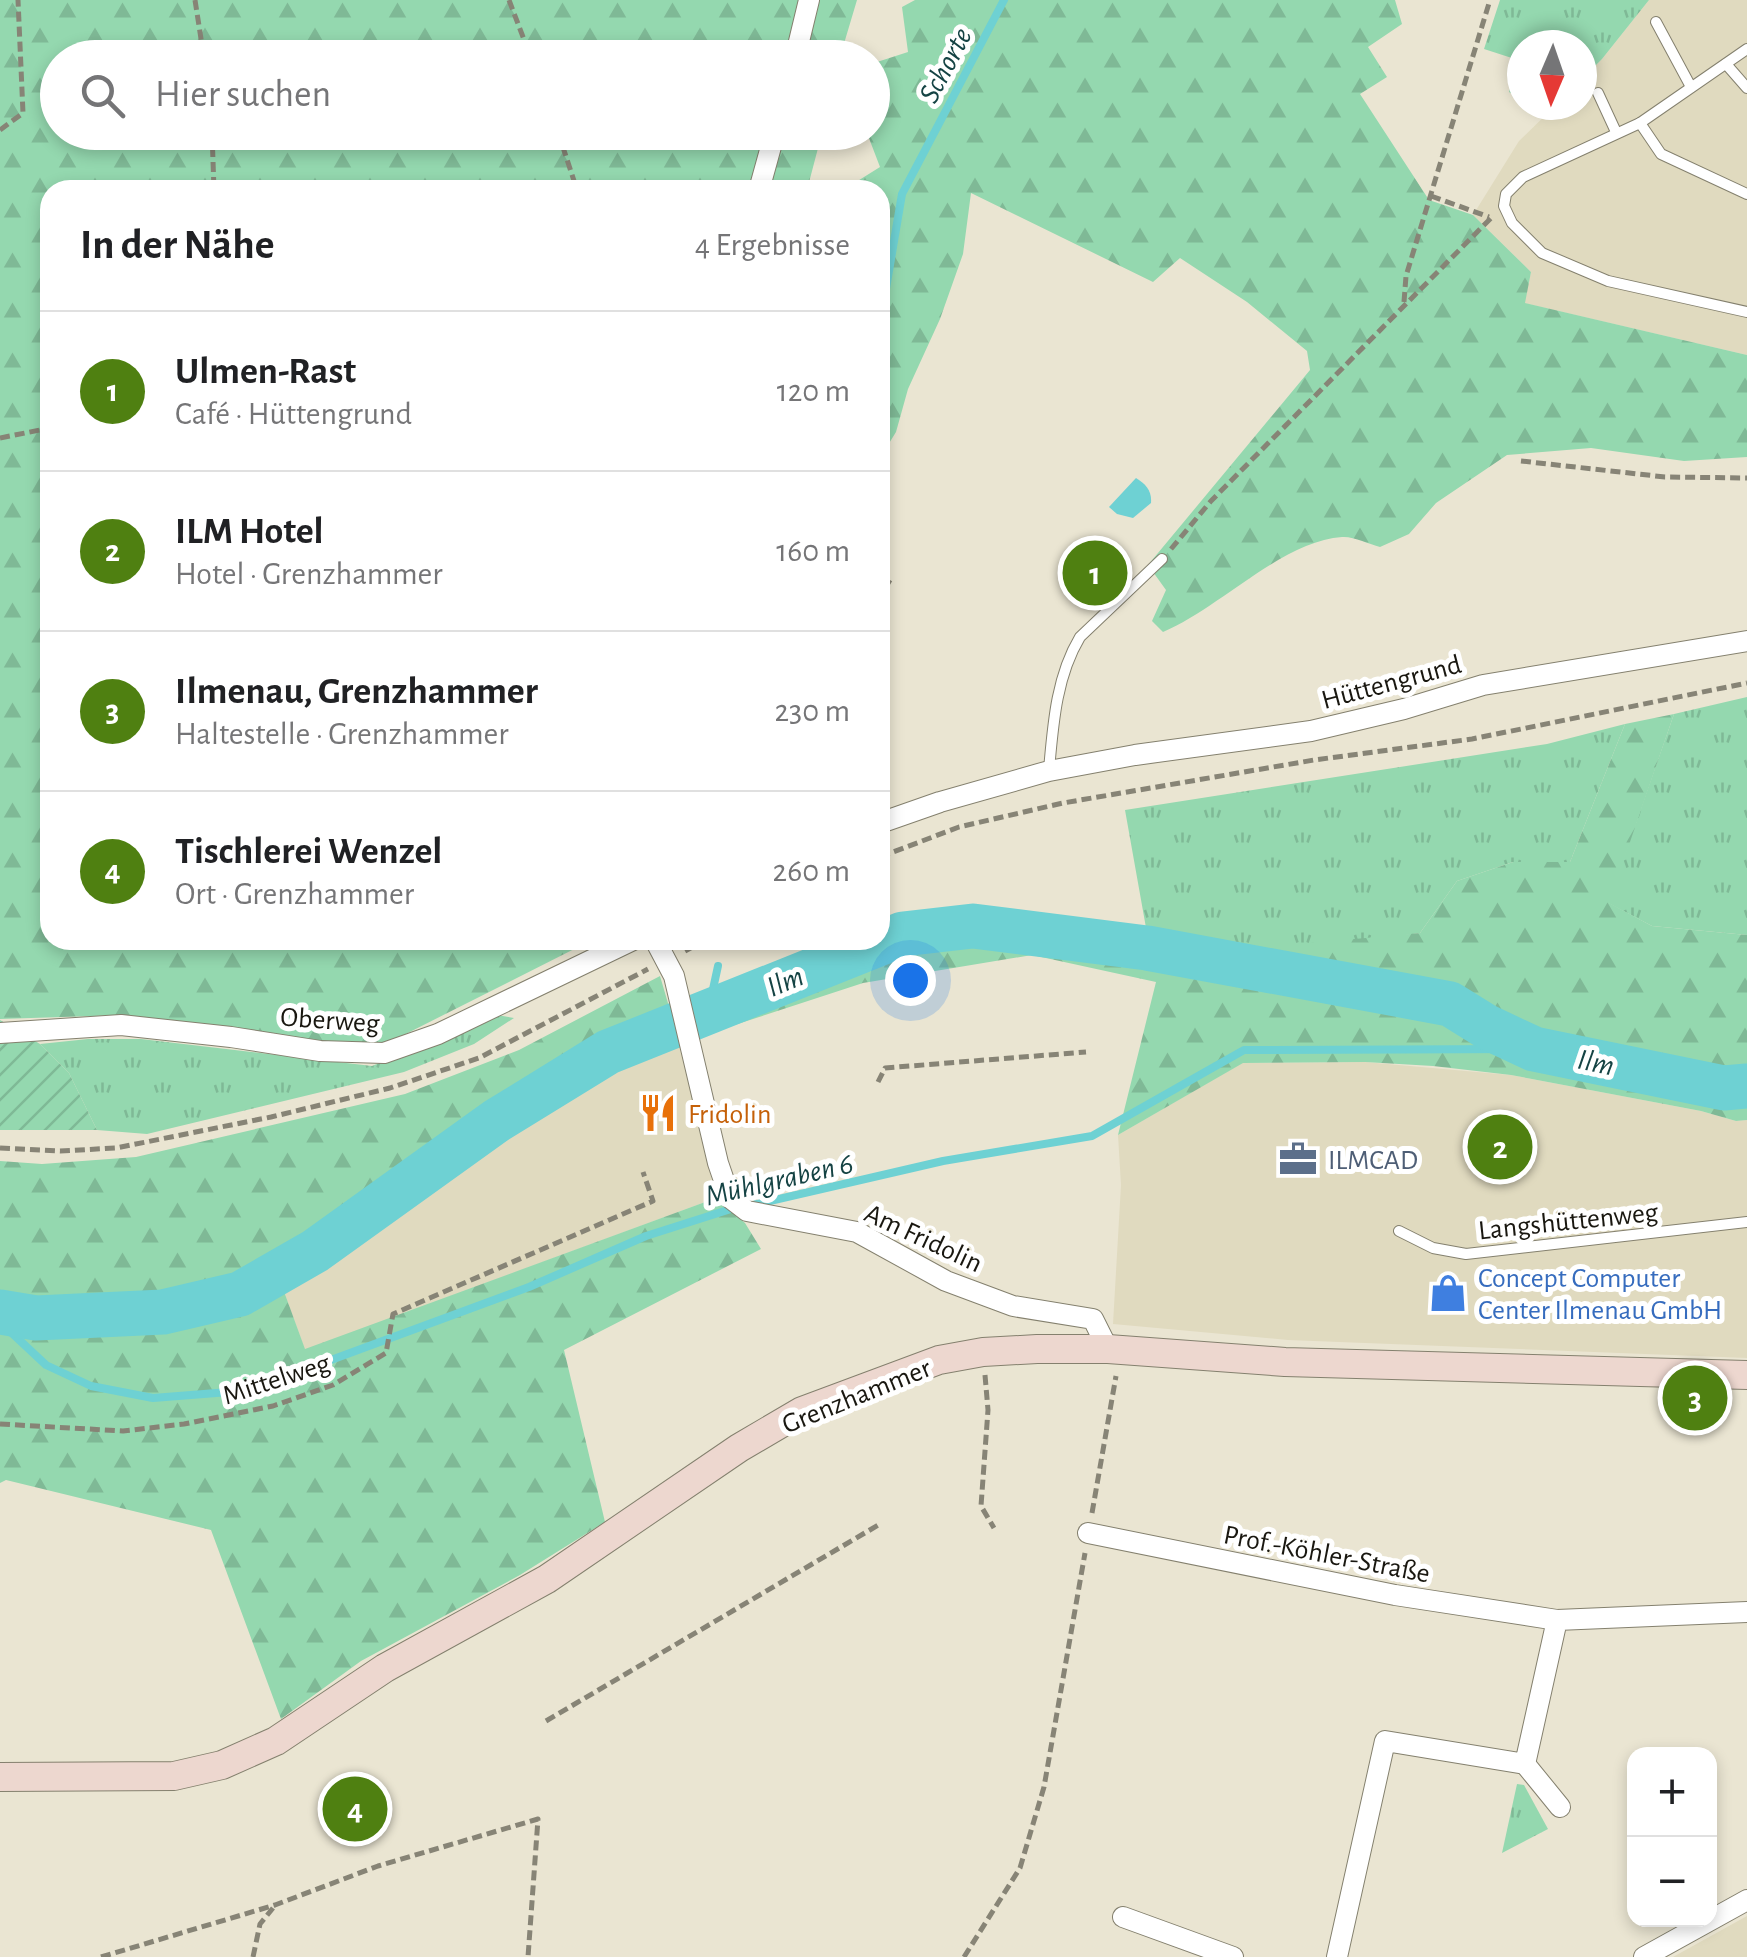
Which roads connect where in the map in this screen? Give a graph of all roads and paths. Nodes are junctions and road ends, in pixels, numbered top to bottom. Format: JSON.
{"nodes":[{"id":1,"x":18,"y":0,"type":"edge"},
{"id":2,"x":195,"y":0,"type":"edge"},
{"id":3,"x":509,"y":0,"type":"edge"},
{"id":4,"x":809,"y":0,"type":"edge"},
{"id":5,"x":1490,"y":0,"type":"edge"},
{"id":6,"x":1656,"y":22,"type":"dead end"},
{"id":7,"x":201,"y":40,"type":"edge"},
{"id":8,"x":524,"y":40,"type":"edge"},
{"id":9,"x":799,"y":40,"type":"edge"},
{"id":10,"x":1747,"y":49,"type":"edge"},
{"id":11,"x":1726,"y":64,"type":"junction"},
{"id":12,"x":1691,"y":87,"type":"junction"},
{"id":13,"x":1747,"y":88,"type":"edge"},
{"id":14,"x":1598,"y":93,"type":"dead end"},
{"id":15,"x":1640,"y":123,"type":"junction"},
{"id":16,"x":0,"y":130,"type":"edge"},
{"id":17,"x":1616,"y":132,"type":"junction"},
{"id":18,"x":213,"y":150,"type":"edge"},
{"id":19,"x":564,"y":150,"type":"edge"},
{"id":20,"x":770,"y":150,"type":"edge"},
{"id":21,"x":214,"y":180,"type":"edge"},
{"id":22,"x":573,"y":180,"type":"edge"},
{"id":23,"x":762,"y":180,"type":"edge"},
{"id":24,"x":1747,"y":194,"type":"edge"},
{"id":25,"x":1430,"y":196,"type":"junction"},
{"id":26,"x":1504,"y":206,"type":"junction"},
{"id":27,"x":1492,"y":218,"type":"junction"},
{"id":28,"x":1404,"y":306,"type":"junction"},
{"id":29,"x":1747,"y":312,"type":"edge"},
{"id":30,"x":40,"y":430,"type":"edge"},
{"id":31,"x":0,"y":438,"type":"edge"},
{"id":32,"x":1521,"y":461,"type":"dead end"},
{"id":33,"x":1747,"y":478,"type":"edge"},
{"id":34,"x":1162,"y":559,"type":"joint"},
{"id":35,"x":1747,"y":640,"type":"edge"},
{"id":36,"x":1747,"y":683,"type":"edge"},
{"id":37,"x":1049,"y":772,"type":"junction"},
{"id":38,"x":890,"y":820,"type":"edge"},
{"id":39,"x":890,"y":853,"type":"edge"},
{"id":40,"x":611,"y":950,"type":"edge"},
{"id":41,"x":660,"y":950,"type":"edge"},
{"id":42,"x":669,"y":969,"type":"junction"},
{"id":43,"x":0,"y":1034,"type":"edge"},
{"id":44,"x":1086,"y":1052,"type":"dead end"},
{"id":45,"x":878,"y":1082,"type":"dead end"},
{"id":46,"x":0,"y":1148,"type":"edge"},
{"id":47,"x":643,"y":1172,"type":"dead end"},
{"id":48,"x":1747,"y":1222,"type":"edge"},
{"id":49,"x":1399,"y":1232,"type":"dead end"},
{"id":50,"x":1108,"y":1350,"type":"junction"},
{"id":51,"x":984,"y":1352,"type":"junction"},
{"id":52,"x":1747,"y":1375,"type":"edge"},
{"id":53,"x":0,"y":1424,"type":"edge"},
{"id":54,"x":880,"y":1524,"type":"dead end"},
{"id":55,"x":994,"y":1528,"type":"dead end"},
{"id":56,"x":1088,"y":1533,"type":"junction"},
{"id":57,"x":1747,"y":1612,"type":"edge"},
{"id":58,"x":1557,"y":1620,"type":"junction"},
{"id":59,"x":546,"y":1721,"type":"dead end"},
{"id":60,"x":1525,"y":1764,"type":"junction"},
{"id":61,"x":0,"y":1777,"type":"edge"},
{"id":62,"x":1560,"y":1808,"type":"dead end"},
{"id":63,"x":1747,"y":1900,"type":"edge"},
{"id":64,"x":275,"y":1905,"type":"junction"},
{"id":65,"x":1124,"y":1917,"type":"dead end"},
{"id":66,"x":132,"y":1948,"type":"junction"},
{"id":67,"x":101,"y":1957,"type":"edge"},
{"id":68,"x":131,"y":1957,"type":"edge"},
{"id":69,"x":254,"y":1957,"type":"edge"},
{"id":70,"x":528,"y":1957,"type":"edge"},
{"id":71,"x":964,"y":1957,"type":"edge"},
{"id":72,"x":1233,"y":1957,"type":"edge"},
{"id":73,"x":1337,"y":1957,"type":"edge"},
{"id":74,"x":1644,"y":1957,"type":"edge"}],
"edges":[{"from":1,"to":16,"type":"path"},
{"from":2,"to":7,"type":"path"},
{"from":3,"to":8,"type":"path"},
{"from":4,"to":9,"type":"street"},
{"from":5,"to":25,"type":"path"},
{"from":6,"to":12,"type":"lane"},
{"from":10,"to":11,"type":"lane"},
{"from":11,"to":12,"type":"lane"},
{"from":11,"to":13,"type":"lane"},
{"from":12,"to":15,"type":"lane"},
{"from":14,"to":17,"type":"lane"},
{"from":15,"to":17,"type":"lane"},
{"from":15,"to":24,"type":"lane"},
{"from":17,"to":26,"type":"lane"},
{"from":18,"to":21,"type":"path"},
{"from":19,"to":22,"type":"path"},
{"from":20,"to":23,"type":"street"},
{"from":25,"to":27,"type":"path"},
{"from":25,"to":28,"type":"path"},
{"from":26,"to":27,"type":"path"},
{"from":26,"to":29,"type":"lane"},
{"from":27,"to":28,"type":"path"},
{"from":28,"to":34,"type":"path"},
{"from":30,"to":31,"type":"path"},
{"from":32,"to":33,"type":"path"},
{"from":34,"to":37,"type":"lane"},
{"from":35,"to":37,"type":"street","name":"Hüttengrund"},
{"from":36,"to":39,"type":"path"},
{"from":37,"to":38,"type":"street","name":"Hüttengrund"},
{"from":40,"to":43,"type":"street","name":"Oberweg"},
{"from":41,"to":42,"type":"street","name":"Am Fridolin"},
{"from":42,"to":46,"type":"path"},
{"from":42,"to":50,"type":"street","name":"Am Fridolin"},
{"from":44,"to":45,"type":"path"},
{"from":47,"to":53,"type":"path","name":"Mittelweg"},
{"from":48,"to":49,"type":"lane","name":"Langshüttenweg"},
{"from":50,"to":51,"type":"main road","name":"Grenzhammer"},
{"from":50,"to":52,"type":"main road","name":"Grenzhammer"},
{"from":50,"to":56,"type":"path"},
{"from":51,"to":55,"type":"path"},
{"from":51,"to":61,"type":"main road","name":"Grenzhammer"},
{"from":54,"to":59,"type":"path"},
{"from":56,"to":58,"type":"street","name":"Prof.-Köhler-Straße"},
{"from":56,"to":71,"type":"path"},
{"from":57,"to":58,"type":"street","name":"Prof.-Köhler-Straße"},
{"from":58,"to":60,"type":"street"},
{"from":60,"to":62,"type":"street"},
{"from":60,"to":73,"type":"street"},
{"from":63,"to":74,"type":"street"},
{"from":64,"to":66,"type":"path"},
{"from":64,"to":69,"type":"path"},
{"from":64,"to":70,"type":"path"},
{"from":65,"to":72,"type":"street"},
{"from":66,"to":67,"type":"path"},
{"from":66,"to":68,"type":"path"}]}
